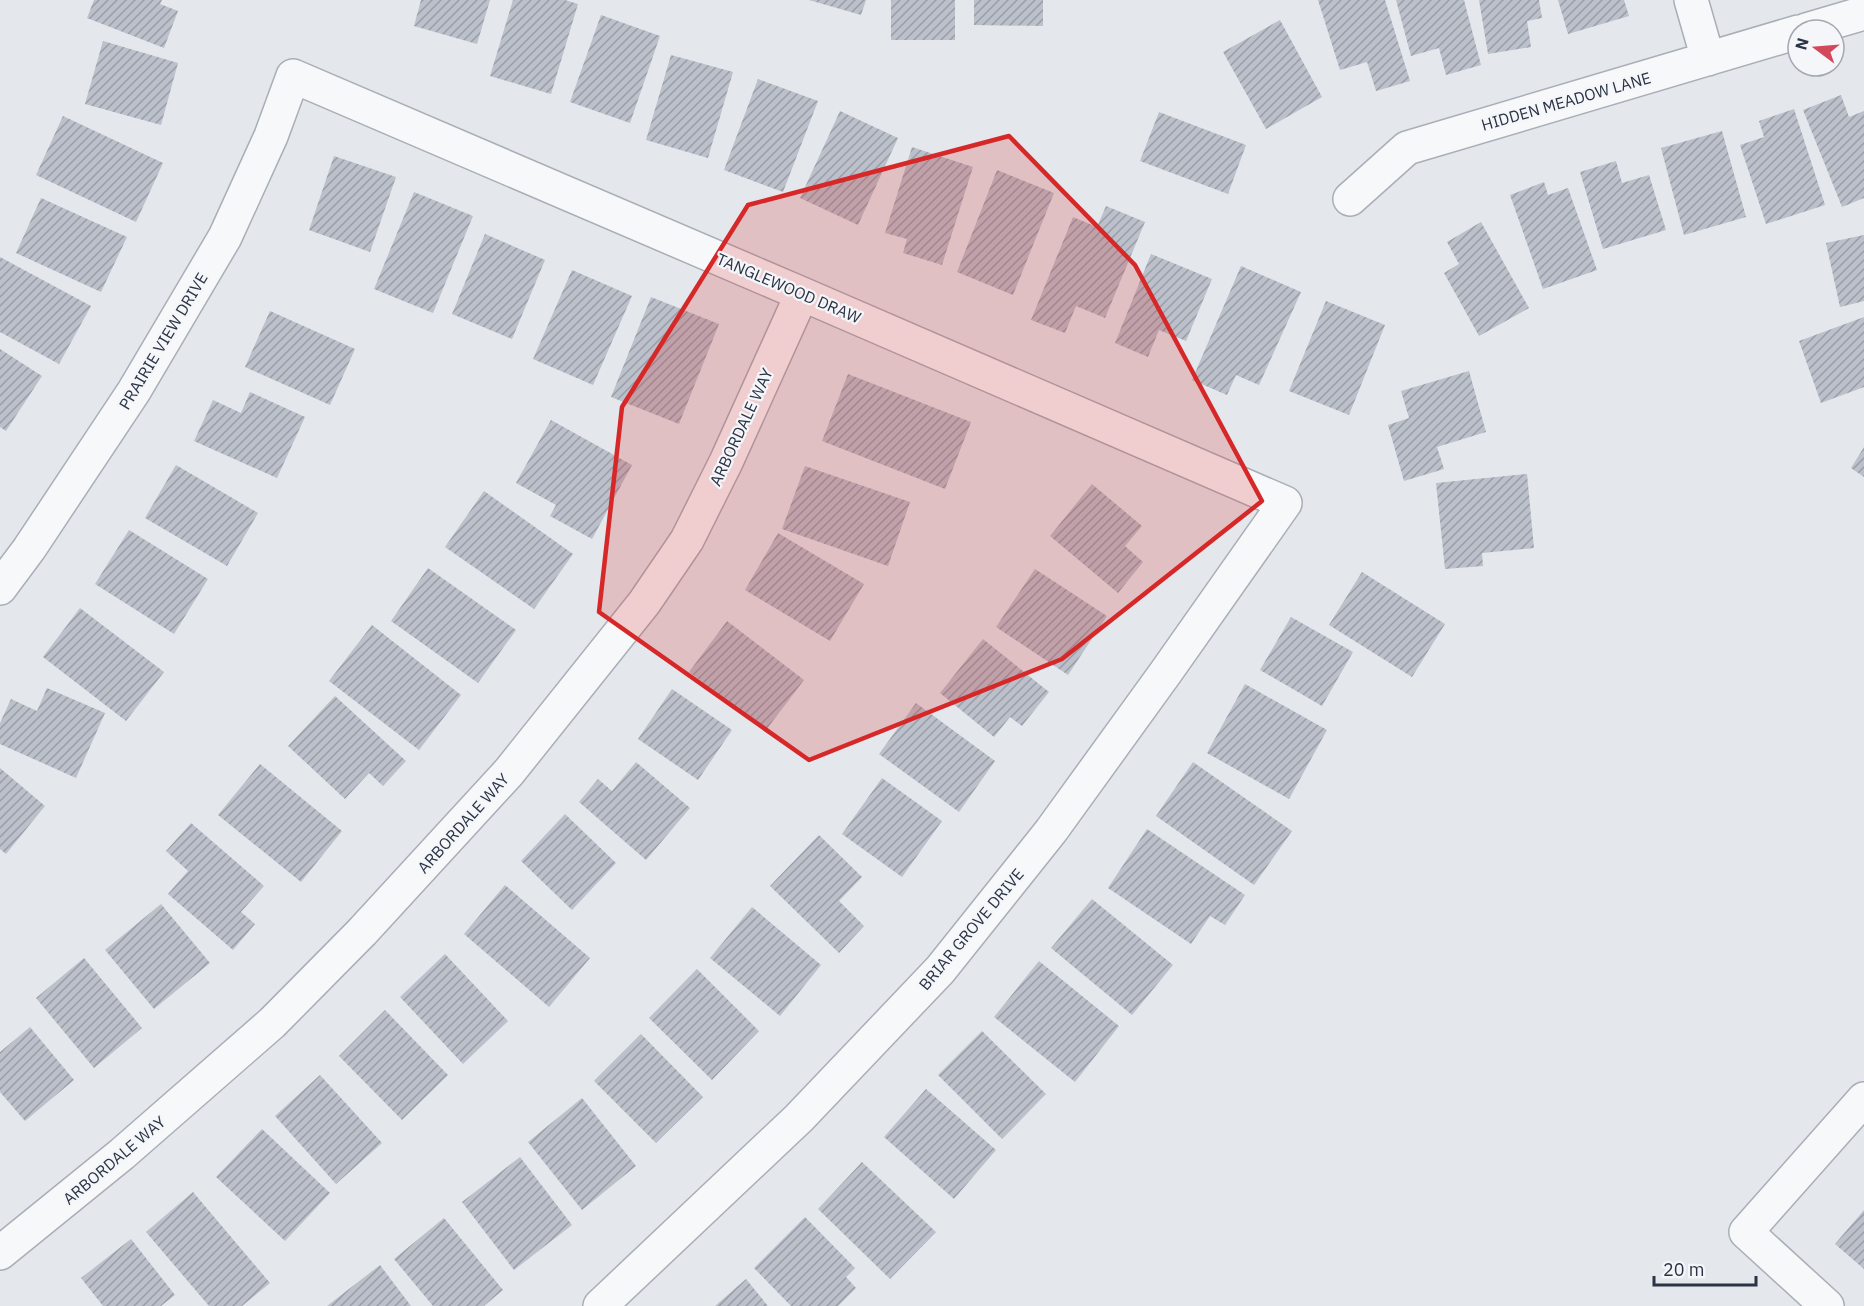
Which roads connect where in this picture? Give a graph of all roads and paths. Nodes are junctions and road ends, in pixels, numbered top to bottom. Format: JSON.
{"nodes":[{"id":1,"x":1691,"y":0,"type":"edge"},
{"id":2,"x":1864,"y":13,"type":"edge"},
{"id":3,"x":1846,"y":18,"type":"edge"},
{"id":4,"x":1786,"y":36,"type":"edge"},
{"id":5,"x":1708,"y":59,"type":"junction"},
{"id":6,"x":292,"y":76,"type":"joint"},
{"id":7,"x":1350,"y":199,"type":"dead end"},
{"id":8,"x":802,"y":294,"type":"junction"},
{"id":9,"x":1285,"y":503,"type":"joint"},
{"id":10,"x":0,"y":588,"type":"edge"},
{"id":11,"x":1864,"y":1100,"type":"edge"},
{"id":12,"x":0,"y":1253,"type":"edge"},
{"id":13,"x":600,"y":1306,"type":"edge"},
{"id":14,"x":1827,"y":1306,"type":"edge"}],
"edges":[{"from":1,"to":5,"type":"street"},
{"from":2,"to":3,"type":"street"},
{"from":4,"to":5,"type":"street","name":"HIDDEN MEADOW LANE"},
{"from":5,"to":7,"type":"street","name":"HIDDEN MEADOW LANE"},
{"from":6,"to":8,"type":"street","name":"TANGLEWOOD DRAW"},
{"from":6,"to":10,"type":"street","name":"PRAIRIE VIEW DRIVE"},
{"from":8,"to":9,"type":"street","name":"TANGLEWOOD DRAW"},
{"from":8,"to":12,"type":"street","name":"ARBORDALE WAY"},
{"from":9,"to":13,"type":"street","name":"BRIAR GROVE DRIVE"},
{"from":11,"to":14,"type":"street"}]}
